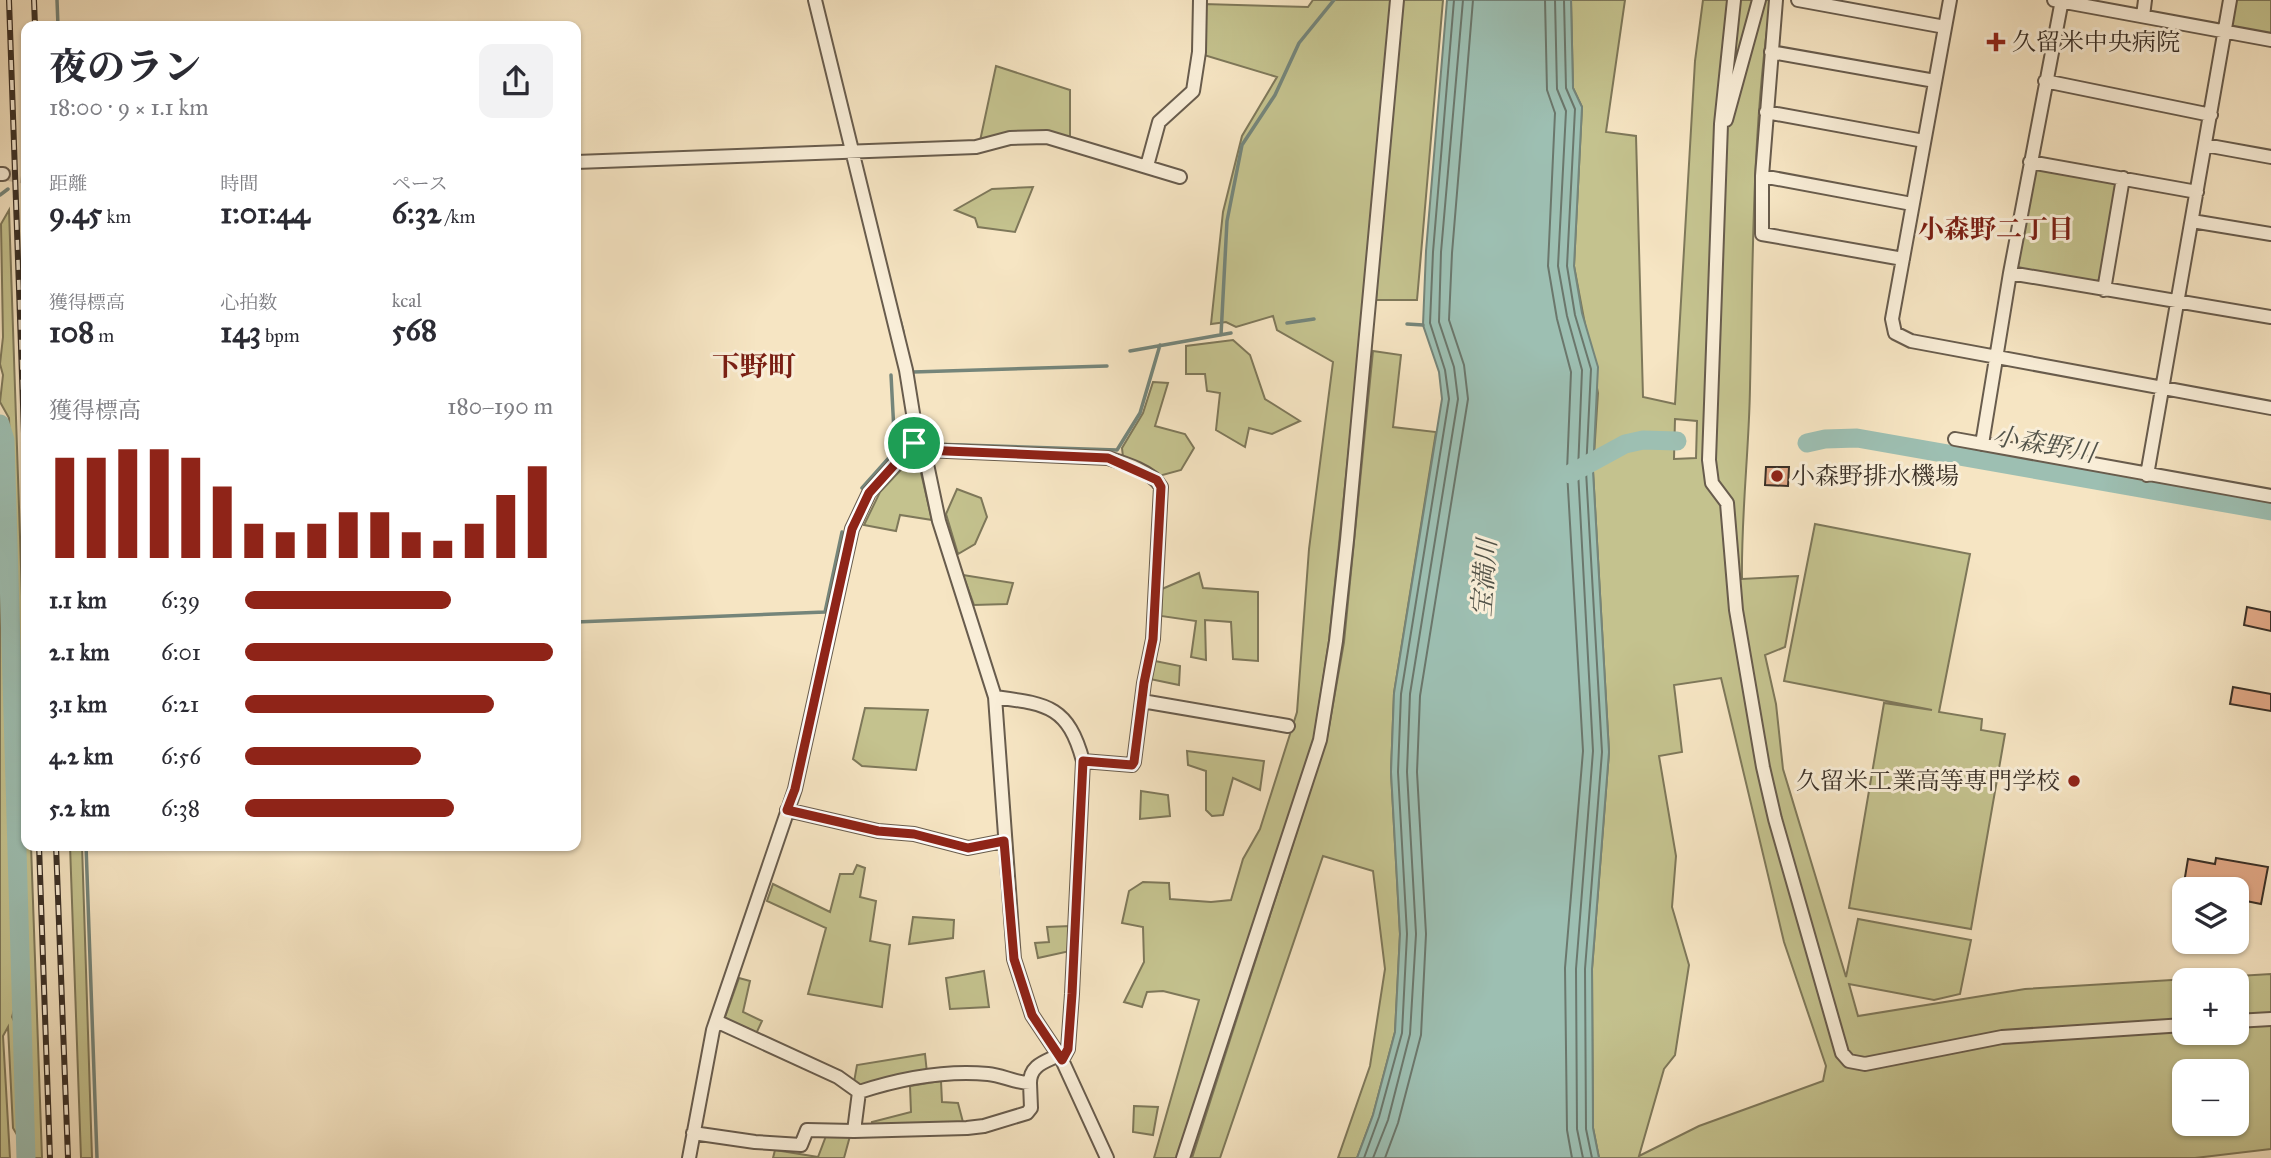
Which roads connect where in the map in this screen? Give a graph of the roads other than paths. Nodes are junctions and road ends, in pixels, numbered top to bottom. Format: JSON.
{"nodes":[{"id":1,"x":816,"y":0,"type":"edge"},
{"id":2,"x":1200,"y":0,"type":"edge"},
{"id":3,"x":1397,"y":0,"type":"edge"},
{"id":4,"x":1734,"y":0,"type":"edge"},
{"id":5,"x":1759,"y":0,"type":"edge"},
{"id":6,"x":1776,"y":0,"type":"edge"},
{"id":7,"x":1798,"y":0,"type":"edge"},
{"id":8,"x":1950,"y":0,"type":"edge"},
{"id":9,"x":2145,"y":0,"type":"edge"},
{"id":10,"x":2230,"y":0,"type":"edge"},
{"id":11,"x":2059,"y":1,"type":"edge"},
{"id":12,"x":1876,"y":6,"type":"edge"},
{"id":13,"x":2143,"y":16,"type":"junction"},
{"id":14,"x":1945,"y":27,"type":"junction"},
{"id":15,"x":2225,"y":31,"type":"junction"},
{"id":16,"x":2271,"y":40,"type":"edge"},
{"id":17,"x":1771,"y":52,"type":"junction"},
{"id":18,"x":1935,"y":81,"type":"junction"},
{"id":19,"x":2045,"y":81,"type":"junction"},
{"id":20,"x":1766,"y":112,"type":"junction"},
{"id":21,"x":2211,"y":115,"type":"junction"},
{"id":22,"x":1720,"y":124,"type":"junction"},
{"id":23,"x":1924,"y":141,"type":"junction"},
{"id":24,"x":2205,"y":145,"type":"junction"},
{"id":25,"x":852,"y":152,"type":"junction"},
{"id":26,"x":2271,"y":157,"type":"edge"},
{"id":27,"x":581,"y":162,"type":"edge"},
{"id":28,"x":2030,"y":162,"type":"junction"},
{"id":29,"x":1147,"y":166,"type":"junction"},
{"id":30,"x":1762,"y":176,"type":"junction"},
{"id":31,"x":1180,"y":177,"type":"dead end"},
{"id":32,"x":2123,"y":178,"type":"junction"},
{"id":33,"x":2197,"y":192,"type":"junction"},
{"id":34,"x":1912,"y":204,"type":"junction"},
{"id":35,"x":2192,"y":221,"type":"junction"},
{"id":36,"x":2271,"y":234,"type":"edge"},
{"id":37,"x":1903,"y":259,"type":"junction"},
{"id":38,"x":2010,"y":272,"type":"junction"},
{"id":39,"x":2104,"y":290,"type":"junction"},
{"id":40,"x":2178,"y":301,"type":"junction"},
{"id":41,"x":2271,"y":317,"type":"edge"},
{"id":42,"x":1996,"y":358,"type":"junction"},
{"id":43,"x":2162,"y":387,"type":"junction"},
{"id":44,"x":2271,"y":408,"type":"edge"},
{"id":45,"x":1955,"y":439,"type":"dead end"},
{"id":46,"x":1982,"y":444,"type":"junction"},
{"id":47,"x":919,"y":447,"type":"junction"},
{"id":48,"x":2147,"y":475,"type":"junction"},
{"id":49,"x":2271,"y":496,"type":"edge"},
{"id":50,"x":995,"y":697,"type":"junction"},
{"id":51,"x":1142,"y":701,"type":"junction"},
{"id":52,"x":1288,"y":726,"type":"dead end"},
{"id":53,"x":1083,"y":761,"type":"junction"},
{"id":54,"x":787,"y":810,"type":"junction"},
{"id":55,"x":1004,"y":841,"type":"junction"},
{"id":56,"x":2271,"y":1019,"type":"edge"},
{"id":57,"x":2249,"y":1020,"type":"edge"},
{"id":58,"x":716,"y":1021,"type":"junction"},
{"id":59,"x":2172,"y":1026,"type":"edge"},
{"id":60,"x":1061,"y":1058,"type":"junction"},
{"id":61,"x":1030,"y":1083,"type":"junction"},
{"id":62,"x":859,"y":1091,"type":"junction"},
{"id":63,"x":854,"y":1131,"type":"junction"},
{"id":64,"x":693,"y":1133,"type":"junction"},
{"id":65,"x":689,"y":1158,"type":"edge"},
{"id":66,"x":1107,"y":1158,"type":"edge"},
{"id":67,"x":1183,"y":1158,"type":"edge"}],
"edges":[{"from":1,"to":25,"type":"street"},
{"from":2,"to":29,"type":"street"},
{"from":3,"to":67,"type":"street"},
{"from":4,"to":22,"type":"street"},
{"from":5,"to":22,"type":"street"},
{"from":6,"to":17,"type":"street"},
{"from":7,"to":12,"type":"street"},
{"from":8,"to":14,"type":"street"},
{"from":9,"to":13,"type":"street"},
{"from":10,"to":15,"type":"street"},
{"from":11,"to":13,"type":"street"},
{"from":11,"to":19,"type":"street"},
{"from":12,"to":14,"type":"street"},
{"from":13,"to":15,"type":"street"},
{"from":14,"to":18,"type":"street"},
{"from":15,"to":16,"type":"street"},
{"from":15,"to":21,"type":"street"},
{"from":17,"to":18,"type":"street"},
{"from":17,"to":20,"type":"street"},
{"from":18,"to":23,"type":"street"},
{"from":19,"to":21,"type":"street"},
{"from":19,"to":28,"type":"street"},
{"from":20,"to":23,"type":"street"},
{"from":20,"to":30,"type":"street"},
{"from":21,"to":24,"type":"street"},
{"from":22,"to":59,"type":"street"},
{"from":23,"to":34,"type":"street"},
{"from":24,"to":26,"type":"street"},
{"from":24,"to":33,"type":"street"},
{"from":25,"to":27,"type":"street"},
{"from":25,"to":29,"type":"street"},
{"from":25,"to":47,"type":"street"},
{"from":28,"to":32,"type":"street"},
{"from":28,"to":38,"type":"street"},
{"from":29,"to":31,"type":"street"},
{"from":30,"to":34,"type":"street"},
{"from":30,"to":37,"type":"street"},
{"from":32,"to":33,"type":"street"},
{"from":32,"to":39,"type":"street"},
{"from":33,"to":35,"type":"street"},
{"from":34,"to":37,"type":"street"},
{"from":35,"to":36,"type":"street"},
{"from":35,"to":40,"type":"street"},
{"from":37,"to":42,"type":"street"},
{"from":38,"to":39,"type":"street"},
{"from":38,"to":42,"type":"street"},
{"from":39,"to":40,"type":"street"},
{"from":40,"to":41,"type":"street"},
{"from":40,"to":43,"type":"street"},
{"from":42,"to":43,"type":"street"},
{"from":42,"to":46,"type":"street"},
{"from":43,"to":44,"type":"street"},
{"from":43,"to":48,"type":"street"},
{"from":45,"to":46,"type":"street"},
{"from":46,"to":48,"type":"street"},
{"from":47,"to":50,"type":"street"},
{"from":47,"to":51,"type":"street"},
{"from":47,"to":54,"type":"street"},
{"from":48,"to":49,"type":"street"},
{"from":50,"to":53,"type":"street"},
{"from":50,"to":55,"type":"street"},
{"from":51,"to":52,"type":"street"},
{"from":51,"to":53,"type":"street"},
{"from":53,"to":60,"type":"street"},
{"from":54,"to":55,"type":"street"},
{"from":54,"to":58,"type":"street"},
{"from":55,"to":60,"type":"street"},
{"from":56,"to":57,"type":"street"},
{"from":58,"to":62,"type":"street"},
{"from":58,"to":64,"type":"street"},
{"from":60,"to":61,"type":"street"},
{"from":60,"to":66,"type":"street"},
{"from":61,"to":62,"type":"street"},
{"from":61,"to":63,"type":"street"},
{"from":62,"to":63,"type":"street"},
{"from":63,"to":64,"type":"street"},
{"from":64,"to":65,"type":"street"}]}
